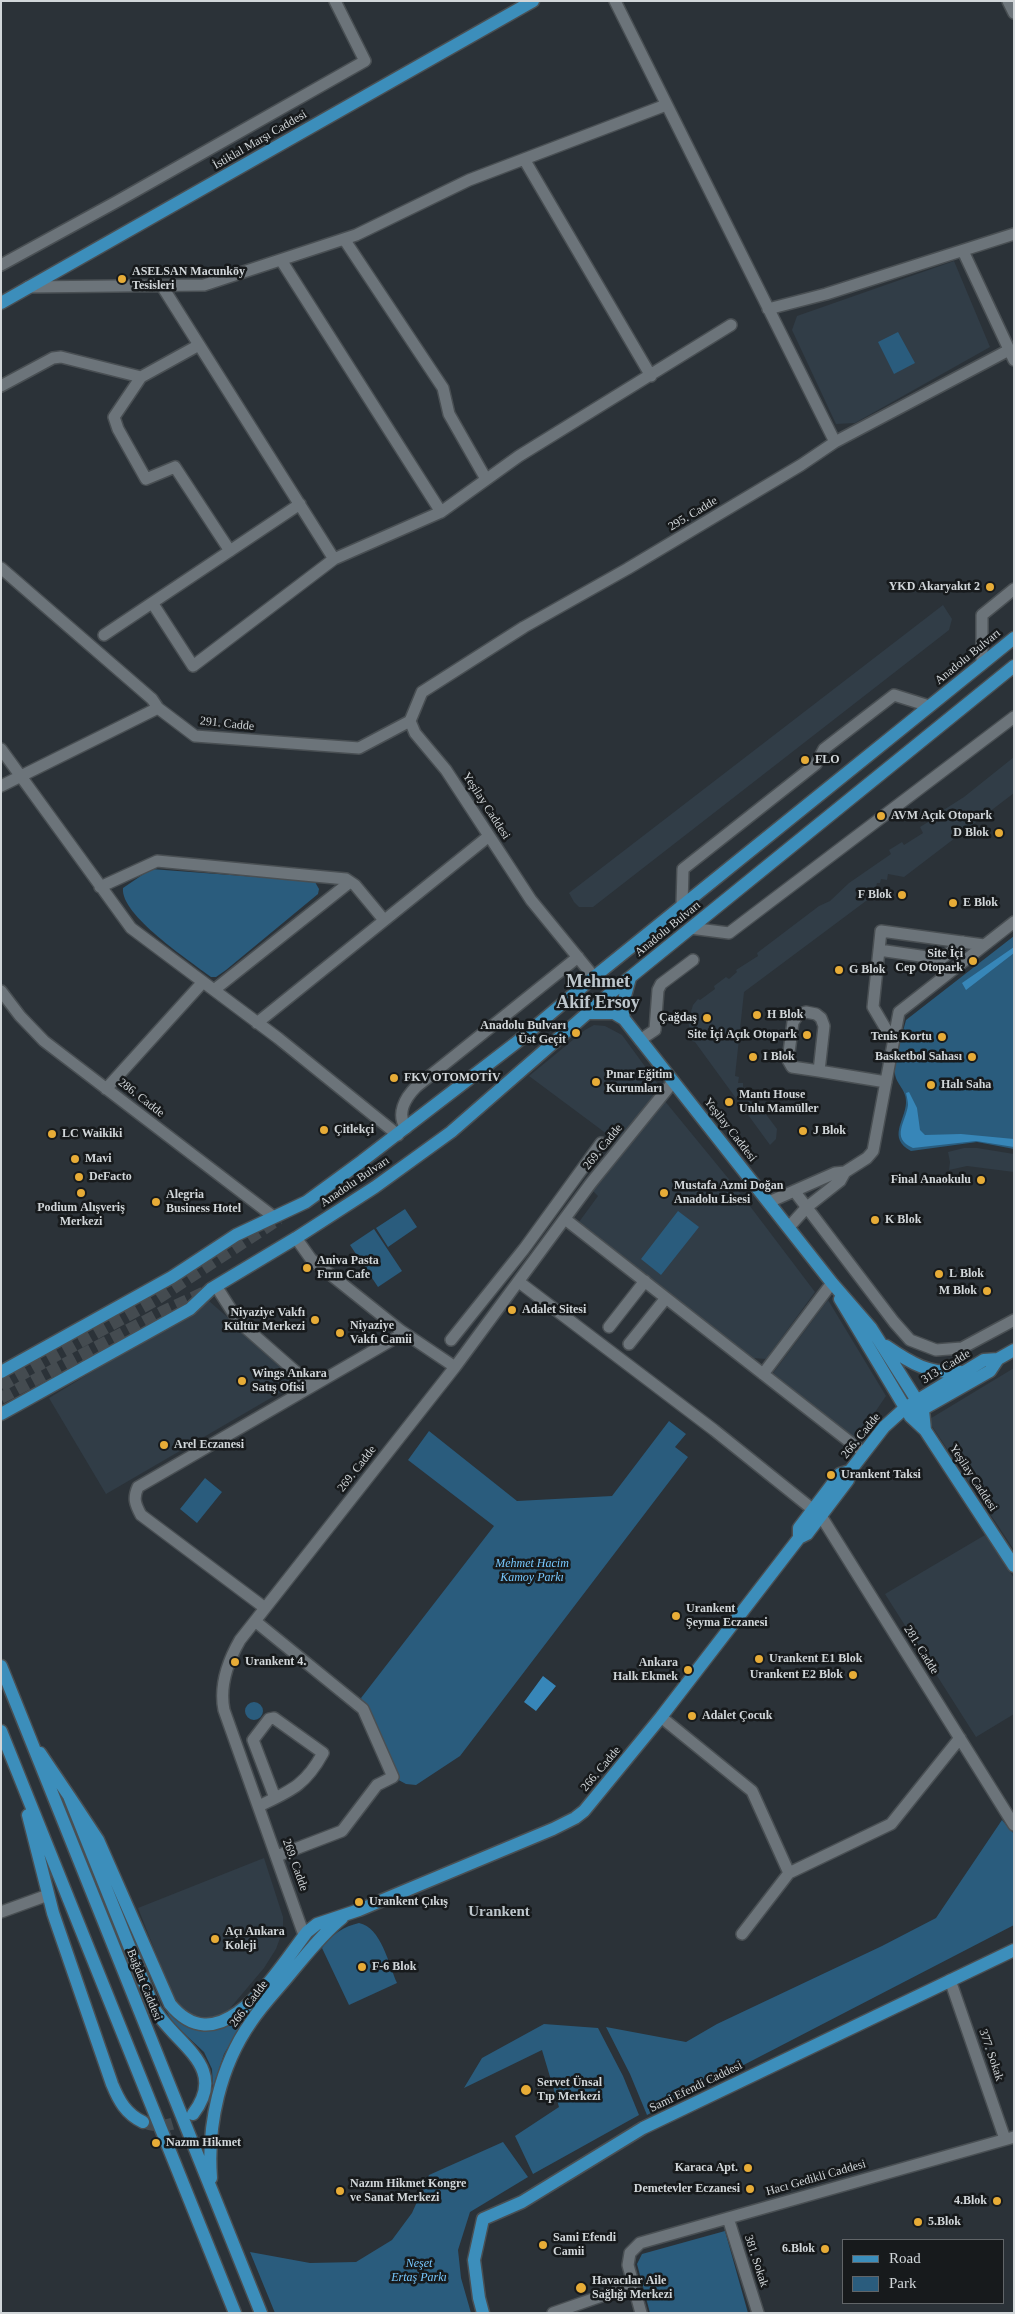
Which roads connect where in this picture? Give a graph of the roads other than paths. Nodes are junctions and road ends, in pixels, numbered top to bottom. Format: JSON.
{"nodes":[{"id":1,"x":335,"y":1,"type":"edge"},
{"id":2,"x":533,"y":1,"type":"edge"},
{"id":3,"x":615,"y":1,"type":"edge"},
{"id":4,"x":1008,"y":1,"type":"edge"},
{"id":5,"x":1014,"y":13,"type":"edge"},
{"id":6,"x":666,"y":105,"type":"junction"},
{"id":7,"x":524,"y":159,"type":"junction"},
{"id":8,"x":1014,"y":234,"type":"edge"},
{"id":9,"x":344,"y":239,"type":"junction"},
{"id":10,"x":963,"y":251,"type":"junction"},
{"id":11,"x":281,"y":260,"type":"junction"},
{"id":12,"x":1,"y":265,"type":"edge"},
{"id":13,"x":162,"y":286,"type":"junction"},
{"id":14,"x":28,"y":287,"type":"junction"},
{"id":15,"x":1,"y":303,"type":"edge"},
{"id":16,"x":768,"y":309,"type":"junction"},
{"id":17,"x":731,"y":326,"type":"dead end"},
{"id":18,"x":200,"y":346,"type":"junction"},
{"id":19,"x":1011,"y":355,"type":"edge"},
{"id":20,"x":651,"y":376,"type":"junction"},
{"id":21,"x":141,"y":377,"type":"junction"},
{"id":22,"x":1,"y":386,"type":"edge"},
{"id":23,"x":835,"y":442,"type":"junction"},
{"id":24,"x":486,"y":480,"type":"junction"},
{"id":25,"x":300,"y":504,"type":"junction"},
{"id":26,"x":441,"y":512,"type":"junction"},
{"id":27,"x":230,"y":551,"type":"junction"},
{"id":28,"x":334,"y":558,"type":"junction"},
{"id":29,"x":1,"y":568,"type":"edge"},
{"id":30,"x":1014,"y":589,"type":"edge"},
{"id":31,"x":152,"y":604,"type":"junction"},
{"id":32,"x":104,"y":635,"type":"dead end"},
{"id":33,"x":1014,"y":638,"type":"edge"},
{"id":34,"x":982,"y":664,"type":"junction"},
{"id":35,"x":1014,"y":666,"type":"edge"},
{"id":36,"x":929,"y":706,"type":"junction"},
{"id":37,"x":158,"y":708,"type":"junction"},
{"id":38,"x":1014,"y":717,"type":"edge"},
{"id":39,"x":410,"y":721,"type":"junction"},
{"id":40,"x":1,"y":750,"type":"edge"},
{"id":41,"x":20,"y":776,"type":"junction"},
{"id":42,"x":1,"y":786,"type":"edge"},
{"id":43,"x":489,"y":836,"type":"junction"},
{"id":44,"x":350,"y":882,"type":"junction"},
{"id":45,"x":100,"y":887,"type":"junction"},
{"id":46,"x":682,"y":905,"type":"junction"},
{"id":47,"x":384,"y":920,"type":"junction"},
{"id":48,"x":1014,"y":922,"type":"edge"},
{"id":49,"x":690,"y":928,"type":"junction"},
{"id":50,"x":963,"y":942,"type":"junction"},
{"id":51,"x":984,"y":945,"type":"junction"},
{"id":52,"x":879,"y":950,"type":"junction"},
{"id":53,"x":578,"y":957,"type":"junction"},
{"id":54,"x":693,"y":960,"type":"dead end"},
{"id":55,"x":594,"y":976,"type":"junction"},
{"id":56,"x":630,"y":978,"type":"junction"},
{"id":57,"x":203,"y":982,"type":"junction"},
{"id":58,"x":214,"y":990,"type":"junction"},
{"id":59,"x":1,"y":991,"type":"edge"},
{"id":60,"x":589,"y":1013,"type":"junction"},
{"id":61,"x":624,"y":1019,"type":"junction"},
{"id":62,"x":257,"y":1023,"type":"junction"},
{"id":63,"x":640,"y":1040,"type":"junction"},
{"id":64,"x":893,"y":1041,"type":"junction"},
{"id":65,"x":819,"y":1071,"type":"junction"},
{"id":66,"x":673,"y":1082,"type":"junction"},
{"id":67,"x":886,"y":1082,"type":"junction"},
{"id":68,"x":106,"y":1089,"type":"junction"},
{"id":69,"x":402,"y":1131,"type":"junction"},
{"id":70,"x":601,"y":1143,"type":"dead end"},
{"id":71,"x":845,"y":1172,"type":"junction"},
{"id":72,"x":795,"y":1192,"type":"junction"},
{"id":73,"x":769,"y":1202,"type":"junction"},
{"id":74,"x":806,"y":1207,"type":"junction"},
{"id":75,"x":274,"y":1217,"type":"junction"},
{"id":76,"x":565,"y":1219,"type":"junction"},
{"id":77,"x":789,"y":1227,"type":"junction"},
{"id":78,"x":296,"y":1238,"type":"junction"},
{"id":79,"x":524,"y":1249,"type":"junction"},
{"id":80,"x":536,"y":1258,"type":"junction"},
{"id":81,"x":644,"y":1281,"type":"junction"},
{"id":82,"x":519,"y":1282,"type":"junction"},
{"id":83,"x":832,"y":1283,"type":"junction"},
{"id":84,"x":213,"y":1288,"type":"junction"},
{"id":85,"x":666,"y":1298,"type":"junction"},
{"id":86,"x":1014,"y":1320,"type":"edge"},
{"id":87,"x":609,"y":1327,"type":"dead end"},
{"id":88,"x":404,"y":1333,"type":"junction"},
{"id":89,"x":451,"y":1340,"type":"dead end"},
{"id":90,"x":882,"y":1343,"type":"junction"},
{"id":91,"x":629,"y":1344,"type":"dead end"},
{"id":92,"x":1014,"y":1350,"type":"edge"},
{"id":93,"x":998,"y":1359,"type":"junction"},
{"id":94,"x":455,"y":1367,"type":"junction"},
{"id":95,"x":1,"y":1372,"type":"edge"},
{"id":96,"x":964,"y":1372,"type":"junction"},
{"id":97,"x":763,"y":1374,"type":"junction"},
{"id":98,"x":312,"y":1386,"type":"junction"},
{"id":99,"x":914,"y":1409,"type":"junction"},
{"id":100,"x":1,"y":1414,"type":"edge"},
{"id":101,"x":864,"y":1453,"type":"junction"},
{"id":102,"x":817,"y":1512,"type":"junction"},
{"id":103,"x":1014,"y":1566,"type":"edge"},
{"id":104,"x":265,"y":1608,"type":"junction"},
{"id":105,"x":255,"y":1621,"type":"junction"},
{"id":106,"x":1,"y":1666,"type":"edge"},
{"id":107,"x":661,"y":1717,"type":"junction"},
{"id":108,"x":1,"y":1731,"type":"edge"},
{"id":109,"x":960,"y":1738,"type":"junction"},
{"id":110,"x":32,"y":1743,"type":"junction"},
{"id":111,"x":13,"y":1762,"type":"junction"},
{"id":112,"x":69,"y":1796,"type":"junction"},
{"id":113,"x":275,"y":1798,"type":"junction"},
{"id":114,"x":259,"y":1806,"type":"junction"},
{"id":115,"x":1014,"y":1825,"type":"edge"},
{"id":116,"x":277,"y":1856,"type":"junction"},
{"id":117,"x":789,"y":1873,"type":"junction"},
{"id":118,"x":48,"y":1895,"type":"junction"},
{"id":119,"x":1,"y":1912,"type":"edge"},
{"id":120,"x":346,"y":1916,"type":"junction"},
{"id":121,"x":309,"y":1931,"type":"junction"},
{"id":122,"x":742,"y":1934,"type":"dead end"},
{"id":123,"x":319,"y":1941,"type":"junction"},
{"id":124,"x":1014,"y":1950,"type":"edge"},
{"id":125,"x":950,"y":1980,"type":"junction"},
{"id":126,"x":192,"y":2114,"type":"tunnel mouth"},
{"id":127,"x":143,"y":2122,"type":"tunnel mouth"},
{"id":128,"x":1010,"y":2138,"type":"edge"},
{"id":129,"x":212,"y":2190,"type":"junction"},
{"id":130,"x":728,"y":2218,"type":"junction"},
{"id":131,"x":633,"y":2285,"type":"junction"},
{"id":132,"x":236,"y":2313,"type":"edge"},
{"id":133,"x":262,"y":2313,"type":"edge"},
{"id":134,"x":483,"y":2313,"type":"edge"},
{"id":135,"x":553,"y":2313,"type":"edge"},
{"id":136,"x":641,"y":2313,"type":"edge"},
{"id":137,"x":758,"y":2313,"type":"edge"}],
"edges":[{"from":1,"to":12,"type":"street"},
{"from":2,"to":14,"type":"main road","name":"İstiklal Marşı Caddesi"},
{"from":3,"to":6,"type":"street"},
{"from":4,"to":5,"type":"street"},
{"from":6,"to":7,"type":"street"},
{"from":6,"to":16,"type":"street"},
{"from":7,"to":9,"type":"street"},
{"from":7,"to":20,"type":"street"},
{"from":8,"to":10,"type":"street"},
{"from":9,"to":11,"type":"street"},
{"from":9,"to":24,"type":"street"},
{"from":10,"to":16,"type":"street"},
{"from":10,"to":19,"type":"street"},
{"from":11,"to":13,"type":"street"},
{"from":11,"to":26,"type":"street"},
{"from":13,"to":14,"type":"street"},
{"from":13,"to":18,"type":"street"},
{"from":14,"to":15,"type":"main road","name":"İstiklal Marşı Caddesi"},
{"from":16,"to":23,"type":"street"},
{"from":17,"to":20,"type":"street"},
{"from":18,"to":21,"type":"street"},
{"from":18,"to":25,"type":"street"},
{"from":19,"to":23,"type":"street","name":"295. Cadde"},
{"from":20,"to":24,"type":"street"},
{"from":21,"to":22,"type":"street"},
{"from":21,"to":27,"type":"street"},
{"from":23,"to":39,"type":"street","name":"295. Cadde"},
{"from":24,"to":26,"type":"street"},
{"from":25,"to":27,"type":"street"},
{"from":25,"to":28,"type":"street"},
{"from":26,"to":28,"type":"street"},
{"from":27,"to":31,"type":"street"},
{"from":28,"to":31,"type":"street"},
{"from":29,"to":37,"type":"street","name":"291. Cadde"},
{"from":30,"to":34,"type":"street"},
{"from":31,"to":32,"type":"street"},
{"from":33,"to":34,"type":"main road","name":"Anadolu Bulvarı"},
{"from":34,"to":36,"type":"main road","name":"Anadolu Bulvarı"},
{"from":35,"to":49,"type":"main road","name":"Anadolu Bulvarı"},
{"from":36,"to":46,"type":"main road","name":"Anadolu Bulvarı"},
{"from":36,"to":46,"type":"street"},
{"from":37,"to":39,"type":"street","name":"291. Cadde"},
{"from":37,"to":41,"type":"street"},
{"from":38,"to":49,"type":"street"},
{"from":39,"to":43,"type":"street","name":"Yeşilay Caddesi"},
{"from":40,"to":41,"type":"street"},
{"from":41,"to":42,"type":"street"},
{"from":41,"to":45,"type":"street"},
{"from":43,"to":47,"type":"street"},
{"from":43,"to":53,"type":"street","name":"Yeşilay Caddesi"},
{"from":44,"to":45,"type":"street"},
{"from":44,"to":47,"type":"street"},
{"from":44,"to":58,"type":"street"},
{"from":45,"to":57,"type":"street"},
{"from":46,"to":55,"type":"main road","name":"Anadolu Bulvarı"},
{"from":47,"to":62,"type":"street"},
{"from":48,"to":51,"type":"street"},
{"from":49,"to":56,"type":"main road","name":"Anadolu Bulvarı"},
{"from":50,"to":51,"type":"street"},
{"from":50,"to":52,"type":"street"},
{"from":50,"to":52,"type":"street"},
{"from":51,"to":64,"type":"street"},
{"from":52,"to":64,"type":"street"},
{"from":53,"to":55,"type":"street","name":"Yeşilay Caddesi"},
{"from":53,"to":69,"type":"street"},
{"from":54,"to":63,"type":"street"},
{"from":55,"to":69,"type":"main road","name":"Anadolu Bulvarı"},
{"from":56,"to":60,"type":"main road","name":"Anadolu Bulvarı"},
{"from":56,"to":61,"type":"main road"},
{"from":57,"to":58,"type":"street"},
{"from":57,"to":68,"type":"street"},
{"from":58,"to":62,"type":"street"},
{"from":59,"to":68,"type":"street","name":"286. Cadde"},
{"from":60,"to":61,"type":"main road"},
{"from":60,"to":78,"type":"main road","name":"Anadolu Bulvarı"},
{"from":61,"to":63,"type":"main road","name":"Yeşilay Caddesi"},
{"from":62,"to":69,"type":"street"},
{"from":63,"to":66,"type":"main road","name":"Yeşilay Caddesi"},
{"from":64,"to":67,"type":"street"},
{"from":65,"to":65,"type":"street"},
{"from":65,"to":67,"type":"street"},
{"from":66,"to":73,"type":"main road","name":"Yeşilay Caddesi"},
{"from":66,"to":76,"type":"street","name":"269. Cadde"},
{"from":67,"to":71,"type":"street"},
{"from":68,"to":75,"type":"street","name":"286. Cadde"},
{"from":69,"to":75,"type":"main road","name":"Anadolu Bulvarı"},
{"from":70,"to":79,"type":"street"},
{"from":71,"to":72,"type":"street"},
{"from":71,"to":74,"type":"street"},
{"from":72,"to":73,"type":"street"},
{"from":72,"to":74,"type":"street"},
{"from":73,"to":77,"type":"main road","name":"Yeşilay Caddesi"},
{"from":74,"to":77,"type":"street"},
{"from":74,"to":86,"type":"street"},
{"from":75,"to":95,"type":"main road","name":"Anadolu Bulvarı"},
{"from":76,"to":80,"type":"street","name":"269. Cadde"},
{"from":76,"to":81,"type":"street"},
{"from":77,"to":83,"type":"main road","name":"Yeşilay Caddesi"},
{"from":78,"to":84,"type":"main road","name":"Anadolu Bulvarı"},
{"from":78,"to":88,"type":"street"},
{"from":79,"to":80,"type":"street"},
{"from":79,"to":89,"type":"street"},
{"from":80,"to":82,"type":"street","name":"269. Cadde"},
{"from":81,"to":85,"type":"street"},
{"from":81,"to":87,"type":"street"},
{"from":82,"to":94,"type":"street","name":"269. Cadde"},
{"from":82,"to":102,"type":"street","name":"281. Cadde"},
{"from":83,"to":90,"type":"main road","name":"Yeşilay Caddesi"},
{"from":83,"to":97,"type":"street"},
{"from":83,"to":99,"type":"main road","name":"Yeşilay Caddesi"},
{"from":84,"to":98,"type":"street"},
{"from":84,"to":100,"type":"main road","name":"Anadolu Bulvarı"},
{"from":85,"to":91,"type":"street"},
{"from":85,"to":97,"type":"street"},
{"from":88,"to":94,"type":"street"},
{"from":88,"to":98,"type":"street"},
{"from":90,"to":96,"type":"main road"},
{"from":90,"to":99,"type":"main road","name":"Yeşilay Caddesi"},
{"from":92,"to":93,"type":"main road","name":"313. Cadde"},
{"from":93,"to":96,"type":"main road","name":"313. Cadde"},
{"from":93,"to":99,"type":"main road","name":"313. Cadde"},
{"from":94,"to":104,"type":"street","name":"269. Cadde"},
{"from":96,"to":99,"type":"main road","name":"313. Cadde"},
{"from":97,"to":101,"type":"street"},
{"from":98,"to":104,"type":"street"},
{"from":99,"to":101,"type":"main road","name":"266. Cadde"},
{"from":99,"to":103,"type":"main road","name":"Yeşilay Caddesi"},
{"from":101,"to":102,"type":"main road","name":"266. Cadde"},
{"from":102,"to":107,"type":"main road","name":"266. Cadde"},
{"from":102,"to":109,"type":"street","name":"281. Cadde"},
{"from":104,"to":105,"type":"street","name":"269. Cadde"},
{"from":105,"to":114,"type":"street","name":"269. Cadde"},
{"from":105,"to":116,"type":"street"},
{"from":106,"to":110,"type":"main road","name":"Bağdat Caddesi"},
{"from":107,"to":117,"type":"street"},
{"from":107,"to":120,"type":"main road","name":"266. Cadde"},
{"from":108,"to":111,"type":"main road"},
{"from":109,"to":115,"type":"street","name":"281. Cadde"},
{"from":109,"to":117,"type":"street"},
{"from":110,"to":112,"type":"main road"},
{"from":110,"to":129,"type":"main road","name":"Bağdat Caddesi"},
{"from":111,"to":118,"type":"main road"},
{"from":111,"to":132,"type":"main road"},
{"from":112,"to":121,"type":"main road","name":"266. Cadde"},
{"from":112,"to":126,"type":"main road"},
{"from":113,"to":113,"type":"street"},
{"from":113,"to":114,"type":"street"},
{"from":114,"to":116,"type":"street","name":"269. Cadde"},
{"from":116,"to":121,"type":"street","name":"269. Cadde"},
{"from":117,"to":122,"type":"street"},
{"from":118,"to":119,"type":"street"},
{"from":118,"to":127,"type":"main road"},
{"from":120,"to":121,"type":"main road","name":"266. Cadde"},
{"from":120,"to":123,"type":"main road","name":"266. Cadde"},
{"from":121,"to":123,"type":"main road"},
{"from":123,"to":129,"type":"main road","name":"266. Cadde"},
{"from":124,"to":125,"type":"main road","name":"Sami Efendi Caddesi"},
{"from":125,"to":128,"type":"street","name":"377. Sokak"},
{"from":125,"to":134,"type":"main road","name":"Sami Efendi Caddesi"},
{"from":128,"to":130,"type":"street","name":"Hacı Gedikli Caddesi"},
{"from":129,"to":133,"type":"main road","name":"Bağdat Caddesi"},
{"from":130,"to":131,"type":"street","name":"Hacı Gedikli Caddesi"},
{"from":130,"to":137,"type":"street","name":"381. Sokak"},
{"from":131,"to":135,"type":"street"},
{"from":131,"to":136,"type":"street"}]}
